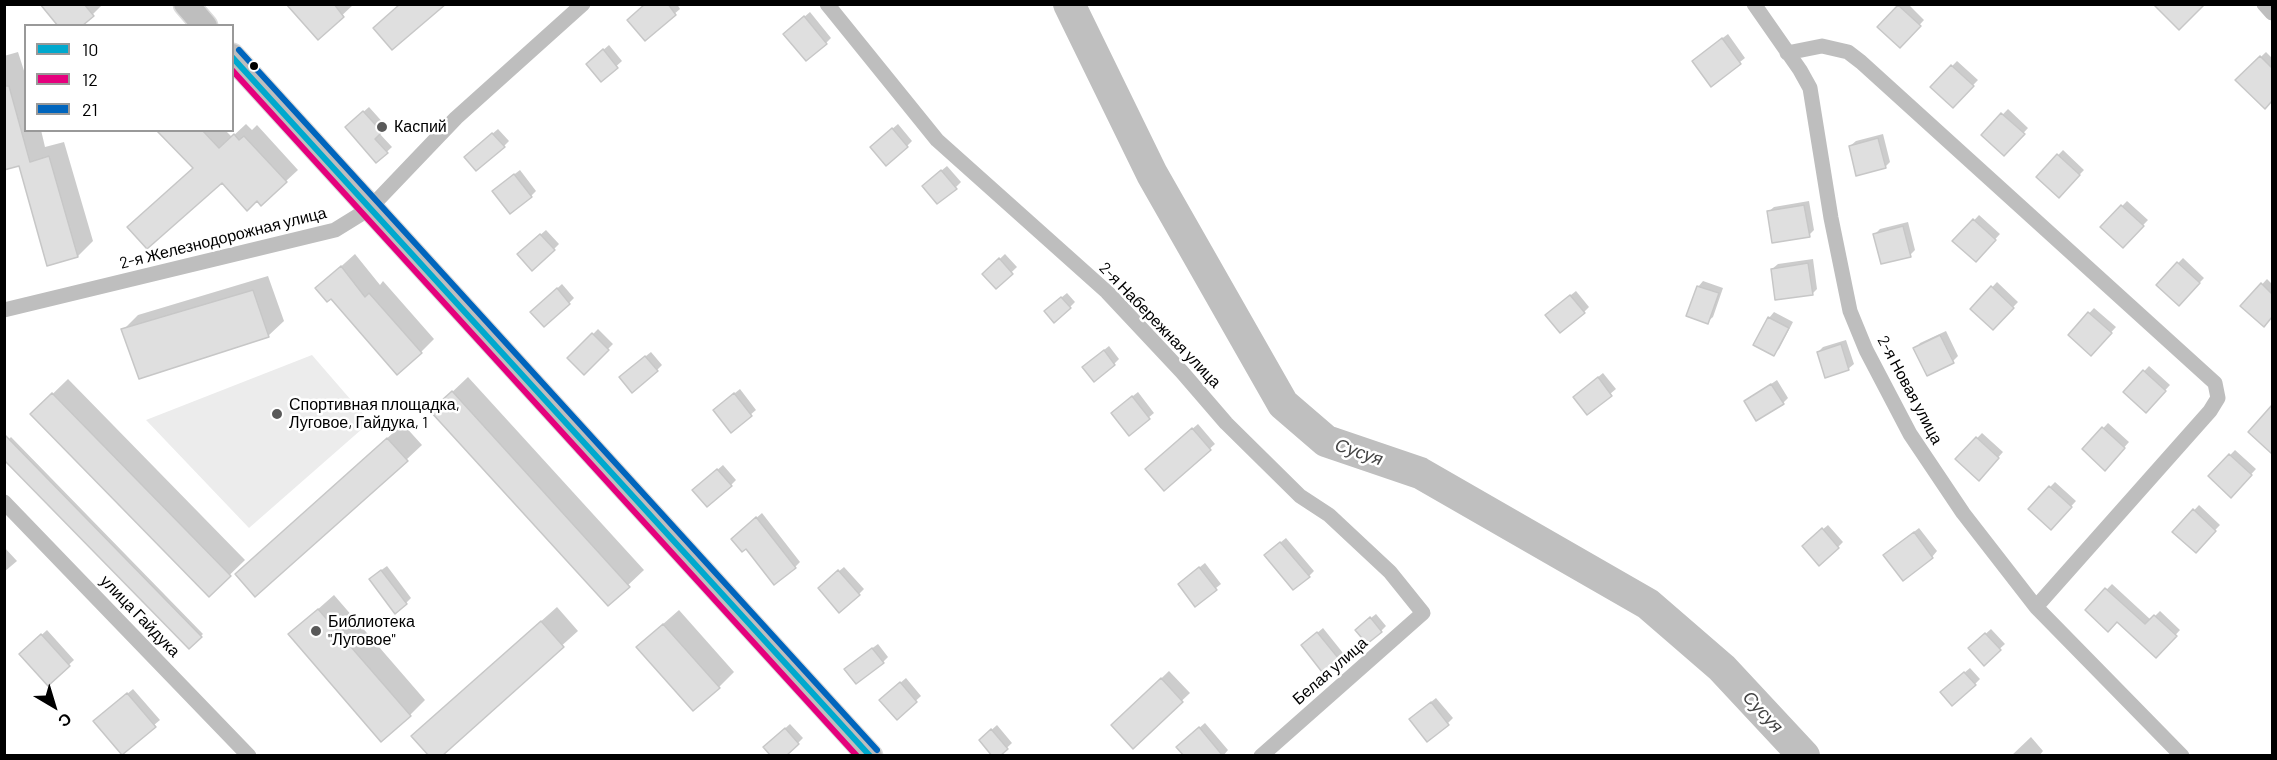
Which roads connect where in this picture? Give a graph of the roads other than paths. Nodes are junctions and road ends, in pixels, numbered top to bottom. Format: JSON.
{"nodes":[{"id":1,"x":186,"y":4,"type":"edge"},
{"id":2,"x":583,"y":4,"type":"edge"},
{"id":3,"x":827,"y":4,"type":"edge"},
{"id":4,"x":1754,"y":4,"type":"edge"},
{"id":5,"x":2264,"y":4,"type":"edge"},
{"id":6,"x":2272,"y":13,"type":"edge"},
{"id":7,"x":203,"y":24,"type":"edge"},
{"id":8,"x":1788,"y":52,"type":"junction"},
{"id":9,"x":234,"y":58,"type":"edge"},
{"id":10,"x":369,"y":208,"type":"junction"},
{"id":11,"x":4,"y":310,"type":"edge"},
{"id":12,"x":4,"y":502,"type":"edge"},
{"id":13,"x":2036,"y":607,"type":"junction"},
{"id":14,"x":1423,"y":613,"type":"joint"},
{"id":15,"x":249,"y":756,"type":"edge"},
{"id":16,"x":870,"y":756,"type":"edge"},
{"id":17,"x":1261,"y":756,"type":"edge"},
{"id":18,"x":2182,"y":756,"type":"edge"}],
"edges":[{"from":1,"to":7,"type":"main road"},
{"from":2,"to":10,"type":"street","name":"2-я Железнодорожная улица"},
{"from":3,"to":14,"type":"street","name":"2-я Набережная улица"},
{"from":4,"to":8,"type":"street","name":"2-я Новая улица"},
{"from":5,"to":6,"type":"street"},
{"from":8,"to":13,"type":"street","name":"2-я Новая улица"},
{"from":8,"to":13,"type":"street"},
{"from":9,"to":10,"type":"main road"},
{"from":10,"to":11,"type":"street","name":"2-я Железнодорожная улица"},
{"from":10,"to":16,"type":"main road"},
{"from":12,"to":15,"type":"street","name":"улица Гайдука"},
{"from":13,"to":18,"type":"street","name":"2-я Новая улица"},
{"from":14,"to":17,"type":"street","name":"Белая улица"}]}
